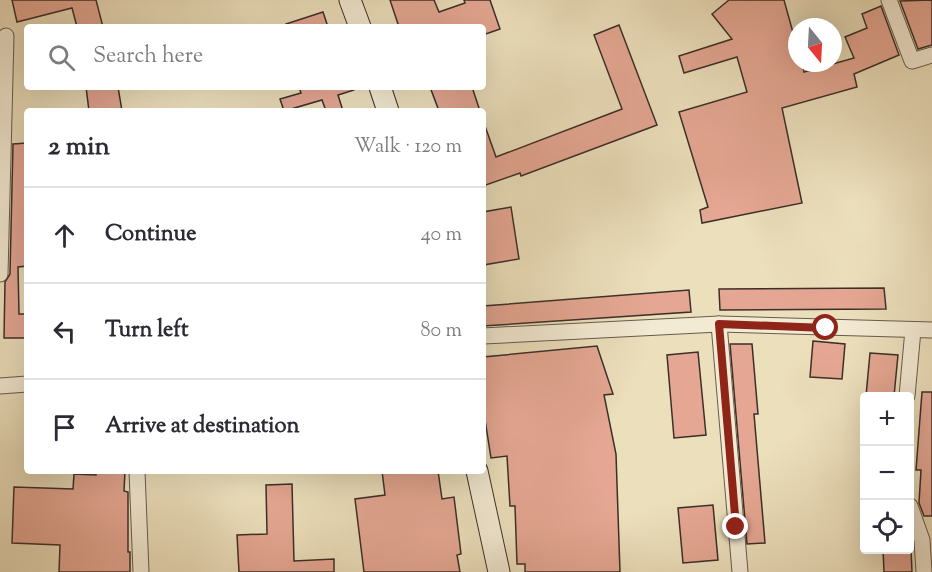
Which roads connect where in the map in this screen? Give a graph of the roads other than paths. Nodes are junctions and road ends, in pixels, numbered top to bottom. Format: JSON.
{"nodes":[{"id":1,"x":350,"y":0,"type":"edge"},
{"id":2,"x":888,"y":0,"type":"edge"},
{"id":3,"x":359,"y":24,"type":"edge"},
{"id":4,"x":6,"y":36,"type":"dead end"},
{"id":5,"x":932,"y":55,"type":"edge"},
{"id":6,"x":381,"y":90,"type":"edge"},
{"id":7,"x":387,"y":108,"type":"edge"},
{"id":8,"x":0,"y":274,"type":"edge"},
{"id":9,"x":719,"y":324,"type":"junction"},
{"id":10,"x":913,"y":330,"type":"junction"},
{"id":11,"x":932,"y":330,"type":"edge"},
{"id":12,"x":486,"y":336,"type":"edge"},
{"id":13,"x":24,"y":384,"type":"edge"},
{"id":14,"x":0,"y":386,"type":"edge"},
{"id":15,"x":907,"y":392,"type":"edge"},
{"id":16,"x":136,"y":474,"type":"edge"},
{"id":17,"x":478,"y":474,"type":"edge"},
{"id":18,"x":914,"y":519,"type":"edge"},
{"id":19,"x":141,"y":572,"type":"edge"},
{"id":20,"x":499,"y":572,"type":"edge"},
{"id":21,"x":741,"y":572,"type":"edge"},
{"id":22,"x":924,"y":572,"type":"edge"}],
"edges":[{"from":1,"to":3,"type":"main road"},
{"from":2,"to":5,"type":"street"},
{"from":4,"to":8,"type":"street"},
{"from":6,"to":7,"type":"main road"},
{"from":9,"to":10,"type":"street"},
{"from":9,"to":12,"type":"street"},
{"from":9,"to":21,"type":"street"},
{"from":10,"to":11,"type":"street"},
{"from":10,"to":15,"type":"street"},
{"from":13,"to":14,"type":"street"},
{"from":16,"to":19,"type":"street"},
{"from":17,"to":20,"type":"main road"},
{"from":18,"to":22,"type":"street"}]}
